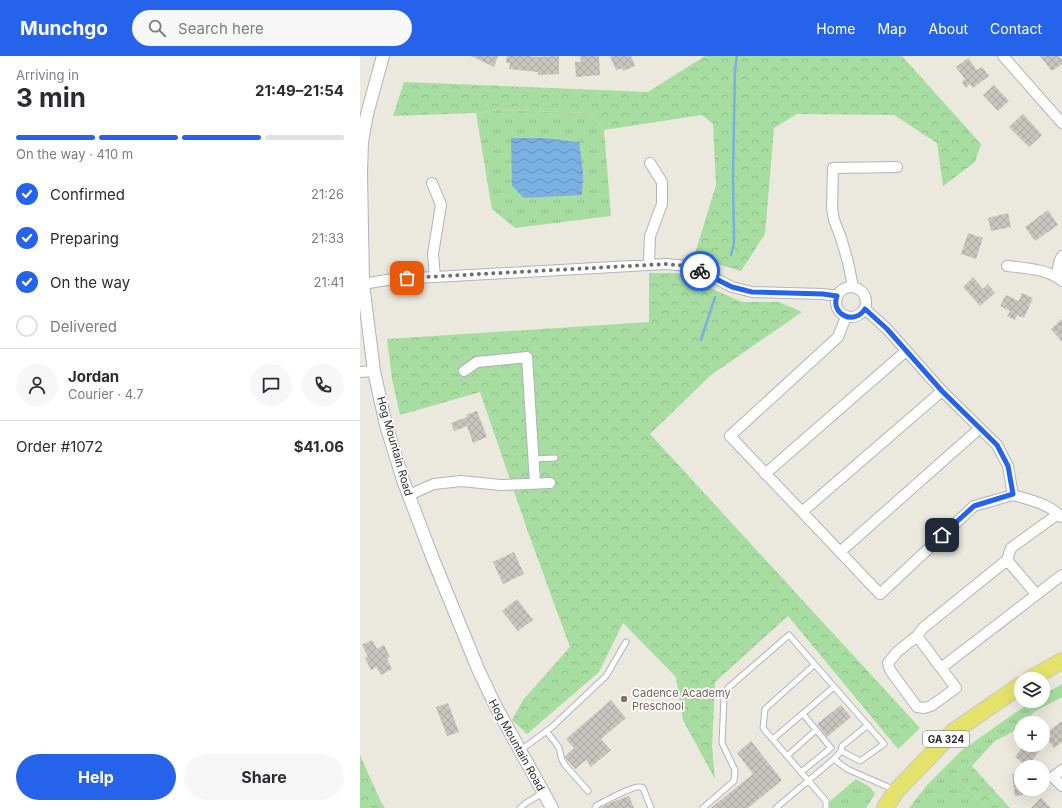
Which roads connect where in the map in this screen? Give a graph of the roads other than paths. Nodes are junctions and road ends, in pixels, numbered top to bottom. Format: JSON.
{"nodes":[{"id":1,"x":383,"y":56,"type":"edge"},
{"id":2,"x":1002,"y":56,"type":"edge"},
{"id":3,"x":1062,"y":122,"type":"edge"},
{"id":4,"x":650,"y":163,"type":"dead end"},
{"id":5,"x":897,"y":167,"type":"dead end"},
{"id":6,"x":432,"y":183,"type":"dead end"},
{"id":7,"x":1062,"y":256,"type":"edge"},
{"id":8,"x":361,"y":260,"type":"edge"},
{"id":9,"x":649,"y":264,"type":"junction"},
{"id":10,"x":1006,"y":266,"type":"dead end"},
{"id":11,"x":435,"y":277,"type":"junction"},
{"id":12,"x":1059,"y":279,"type":"edge"},
{"id":13,"x":363,"y":284,"type":"junction"},
{"id":14,"x":853,"y":287,"type":"junction"},
{"id":15,"x":837,"y":296,"type":"junction"},
{"id":16,"x":865,"y":309,"type":"junction"},
{"id":17,"x":846,"y":317,"type":"junction"},
{"id":18,"x":906,"y":351,"type":"junction"},
{"id":19,"x":374,"y":371,"type":"junction"},
{"id":20,"x":464,"y":371,"type":"dead end"},
{"id":21,"x":360,"y":372,"type":"edge"},
{"id":22,"x":942,"y":391,"type":"junction"},
{"id":23,"x":980,"y":428,"type":"junction"},
{"id":24,"x":555,"y":458,"type":"dead end"},
{"id":25,"x":533,"y":459,"type":"junction"},
{"id":26,"x":765,"y":474,"type":"junction"},
{"id":27,"x":535,"y":483,"type":"junction"},
{"id":28,"x":550,"y":483,"type":"dead end"},
{"id":29,"x":1013,"y":494,"type":"junction"},
{"id":30,"x":409,"y":495,"type":"junction"},
{"id":31,"x":802,"y":512,"type":"junction"},
{"id":32,"x":1060,"y":516,"type":"edge"},
{"id":33,"x":840,"y":552,"type":"junction"},
{"id":34,"x":1007,"y":560,"type":"junction"},
{"id":35,"x":1062,"y":575,"type":"edge"},
{"id":36,"x":1036,"y":594,"type":"junction"},
{"id":37,"x":917,"y":636,"type":"junction"},
{"id":38,"x":626,"y":642,"type":"dead end"},
{"id":39,"x":1062,"y":661,"type":"edge"},
{"id":40,"x":814,"y":664,"type":"junction"},
{"id":41,"x":941,"y":668,"type":"junction"},
{"id":42,"x":1042,"y":672,"type":"edge"},
{"id":43,"x":834,"y":687,"type":"junction"},
{"id":44,"x":1014,"y":691,"type":"edge"},
{"id":45,"x":803,"y":714,"type":"junction"},
{"id":46,"x":868,"y":725,"type":"junction"},
{"id":47,"x":816,"y":730,"type":"junction"},
{"id":48,"x":546,"y":731,"type":"junction"},
{"id":49,"x":773,"y":739,"type":"junction"},
{"id":50,"x":831,"y":748,"type":"junction"},
{"id":51,"x":520,"y":751,"type":"junction"},
{"id":52,"x":837,"y":755,"type":"junction"},
{"id":53,"x":787,"y":756,"type":"junction"},
{"id":54,"x":1062,"y":770,"type":"edge"},
{"id":55,"x":801,"y":772,"type":"junction"},
{"id":56,"x":808,"y":780,"type":"junction"},
{"id":57,"x":1062,"y":786,"type":"edge"},
{"id":58,"x":588,"y":791,"type":"dead end"},
{"id":59,"x":896,"y":791,"type":"junction"},
{"id":60,"x":544,"y":793,"type":"junction"},
{"id":61,"x":520,"y":808,"type":"edge"},
{"id":62,"x":552,"y":808,"type":"edge"},
{"id":63,"x":595,"y":808,"type":"edge"},
{"id":64,"x":651,"y":808,"type":"edge"},
{"id":65,"x":703,"y":808,"type":"edge"},
{"id":66,"x":776,"y":808,"type":"edge"},
{"id":67,"x":826,"y":808,"type":"edge"},
{"id":68,"x":885,"y":808,"type":"edge"}],
"edges":[{"from":1,"to":8,"type":"street","name":"Hog Mountain Road"},
{"from":2,"to":3,"type":"street"},
{"from":4,"to":9,"type":"street"},
{"from":5,"to":14,"type":"street"},
{"from":6,"to":11,"type":"street"},
{"from":7,"to":12,"type":"street"},
{"from":8,"to":13,"type":"street","name":"Hog Mountain Road"},
{"from":9,"to":11,"type":"street"},
{"from":9,"to":15,"type":"street"},
{"from":10,"to":12,"type":"street"},
{"from":11,"to":13,"type":"street"},
{"from":13,"to":19,"type":"street","name":"Hog Mountain Road"},
{"from":14,"to":15,"type":"street"},
{"from":14,"to":16,"type":"street"},
{"from":15,"to":17,"type":"street"},
{"from":16,"to":17,"type":"street"},
{"from":16,"to":18,"type":"street"},
{"from":17,"to":26,"type":"street"},
{"from":18,"to":22,"type":"street"},
{"from":18,"to":26,"type":"street"},
{"from":19,"to":21,"type":"street"},
{"from":19,"to":30,"type":"street","name":"Hog Mountain Road"},
{"from":20,"to":25,"type":"street"},
{"from":22,"to":23,"type":"street"},
{"from":22,"to":31,"type":"street"},
{"from":23,"to":29,"type":"street"},
{"from":23,"to":33,"type":"street"},
{"from":24,"to":25,"type":"lane"},
{"from":25,"to":27,"type":"street"},
{"from":26,"to":31,"type":"street"},
{"from":27,"to":28,"type":"street"},
{"from":27,"to":30,"type":"street"},
{"from":29,"to":32,"type":"street"},
{"from":29,"to":33,"type":"street"},
{"from":30,"to":51,"type":"street","name":"Hog Mountain Road"},
{"from":31,"to":33,"type":"street"},
{"from":32,"to":34,"type":"street"},
{"from":34,"to":36,"type":"street"},
{"from":34,"to":37,"type":"street"},
{"from":35,"to":36,"type":"street"},
{"from":36,"to":41,"type":"street"},
{"from":37,"to":41,"type":"street"},
{"from":37,"to":41,"type":"street"},
{"from":38,"to":48,"type":"lane"},
{"from":39,"to":42,"type":"main road"},
{"from":40,"to":43,"type":"lane"},
{"from":40,"to":49,"type":"lane"},
{"from":40,"to":65,"type":"lane"},
{"from":43,"to":45,"type":"lane"},
{"from":43,"to":46,"type":"lane"},
{"from":44,"to":59,"type":"main road","number":"GA 324"},
{"from":45,"to":47,"type":"lane"},
{"from":45,"to":49,"type":"lane"},
{"from":46,"to":52,"type":"lane"},
{"from":46,"to":52,"type":"lane"},
{"from":47,"to":50,"type":"lane"},
{"from":47,"to":53,"type":"lane"},
{"from":48,"to":51,"type":"lane"},
{"from":48,"to":58,"type":"lane"},
{"from":49,"to":53,"type":"lane"},
{"from":50,"to":52,"type":"lane"},
{"from":50,"to":55,"type":"lane"},
{"from":51,"to":60,"type":"street","name":"Hog Mountain Road"},
{"from":52,"to":56,"type":"lane"},
{"from":52,"to":59,"type":"lane"},
{"from":53,"to":55,"type":"lane"},
{"from":54,"to":57,"type":"street"},
{"from":55,"to":56,"type":"lane"},
{"from":56,"to":66,"type":"lane"},
{"from":56,"to":67,"type":"lane"},
{"from":59,"to":68,"type":"main road","number":"GA 324"},
{"from":60,"to":61,"type":"lane"},
{"from":60,"to":62,"type":"street","name":"Hog Mountain Road"},
{"from":63,"to":64,"type":"lane"}]}
